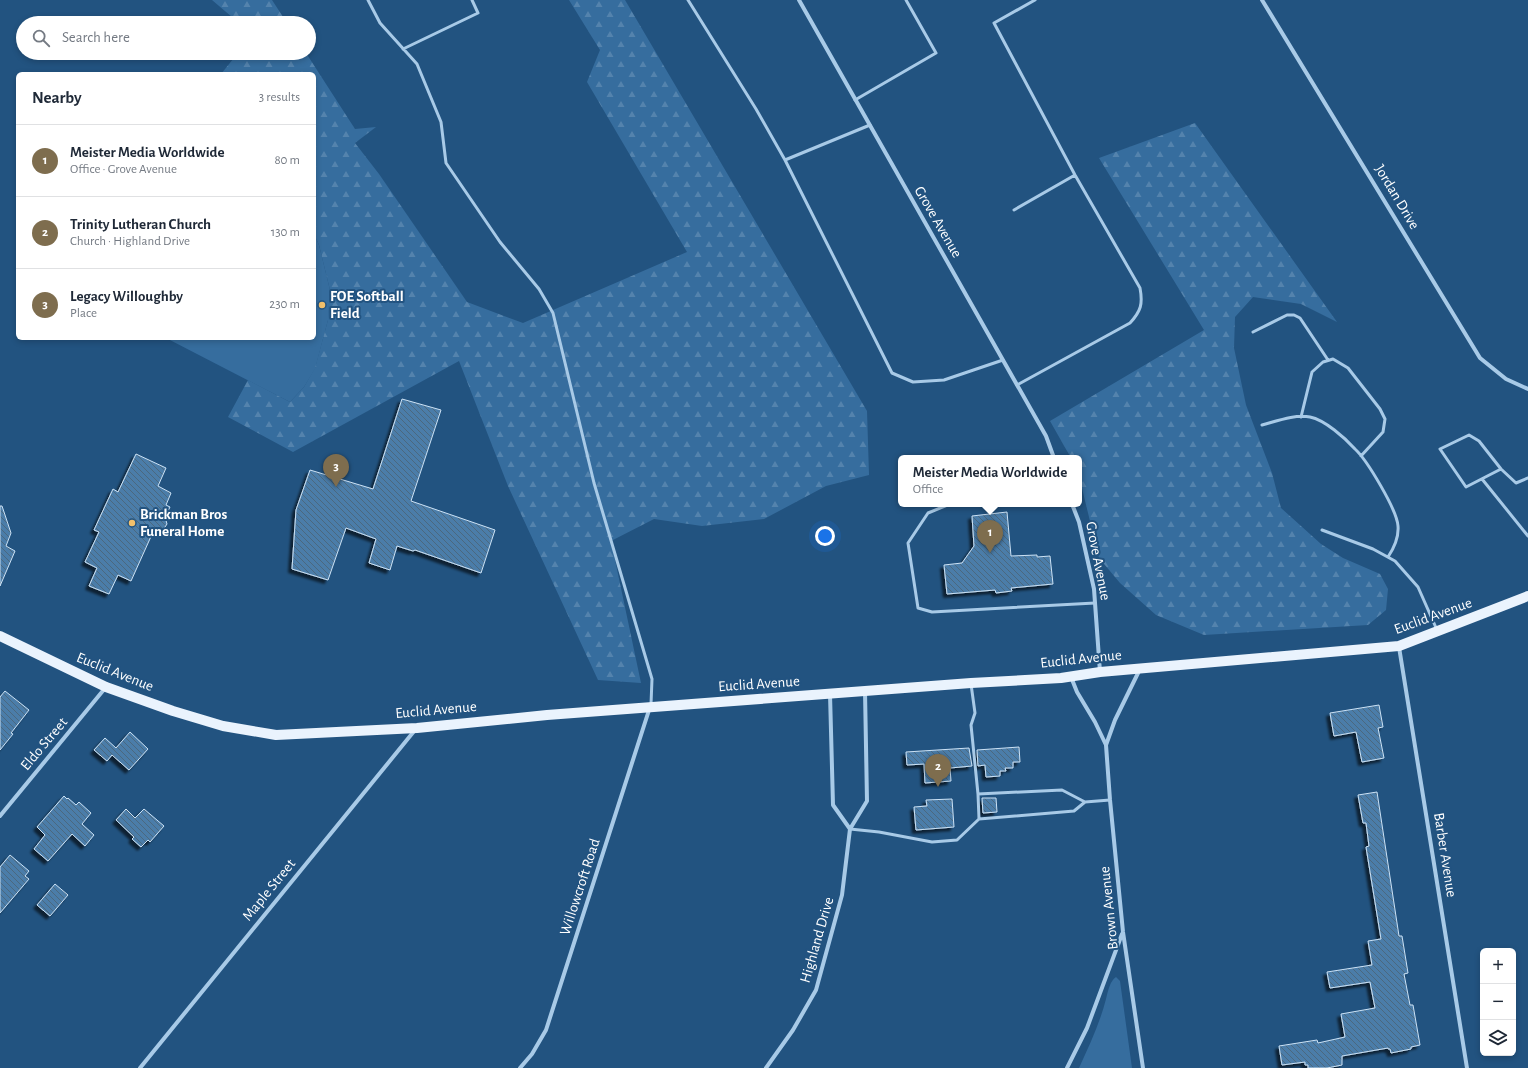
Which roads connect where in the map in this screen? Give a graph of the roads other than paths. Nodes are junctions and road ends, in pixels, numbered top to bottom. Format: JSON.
{"nodes":[{"id":1,"x":368,"y":0,"type":"edge"},
{"id":2,"x":472,"y":0,"type":"edge"},
{"id":3,"x":688,"y":0,"type":"edge"},
{"id":4,"x":799,"y":0,"type":"edge"},
{"id":5,"x":906,"y":0,"type":"edge"},
{"id":6,"x":1035,"y":0,"type":"edge"},
{"id":7,"x":1262,"y":0,"type":"edge"},
{"id":8,"x":403,"y":49,"type":"junction"},
{"id":9,"x":855,"y":100,"type":"junction"},
{"id":10,"x":870,"y":125,"type":"junction"},
{"id":11,"x":785,"y":160,"type":"junction"},
{"id":12,"x":1075,"y":175,"type":"junction"},
{"id":13,"x":1014,"y":210,"type":"dead end"},
{"id":14,"x":1253,"y":332,"type":"dead end"},
{"id":15,"x":1003,"y":360,"type":"junction"},
{"id":16,"x":1328,"y":360,"type":"junction"},
{"id":17,"x":1017,"y":386,"type":"junction"},
{"id":18,"x":1528,"y":389,"type":"edge"},
{"id":19,"x":1301,"y":417,"type":"junction"},
{"id":20,"x":1262,"y":425,"type":"dead end"},
{"id":21,"x":1053,"y":455,"type":"edge"},
{"id":22,"x":1361,"y":456,"type":"junction"},
{"id":23,"x":1501,"y":469,"type":"junction"},
{"id":24,"x":1528,"y":478,"type":"edge"},
{"id":25,"x":1482,"y":479,"type":"junction"},
{"id":26,"x":943,"y":507,"type":"edge"},
{"id":27,"x":1073,"y":507,"type":"edge"},
{"id":28,"x":1322,"y":530,"type":"dead end"},
{"id":29,"x":1528,"y":536,"type":"edge"},
{"id":30,"x":1388,"y":557,"type":"junction"},
{"id":31,"x":1528,"y":596,"type":"edge"},
{"id":32,"x":1095,"y":603,"type":"junction"},
{"id":33,"x":1438,"y":631,"type":"junction"},
{"id":34,"x":0,"y":636,"type":"edge"},
{"id":35,"x":1399,"y":646,"type":"junction"},
{"id":36,"x":1140,"y":669,"type":"junction"},
{"id":37,"x":1100,"y":672,"type":"junction"},
{"id":38,"x":1071,"y":676,"type":"junction"},
{"id":39,"x":971,"y":683,"type":"junction"},
{"id":40,"x":106,"y":687,"type":"junction"},
{"id":41,"x":865,"y":691,"type":"junction"},
{"id":42,"x":830,"y":693,"type":"junction"},
{"id":43,"x":650,"y":707,"type":"junction"},
{"id":44,"x":417,"y":728,"type":"junction"},
{"id":45,"x":1106,"y":745,"type":"junction"},
{"id":46,"x":978,"y":794,"type":"junction"},
{"id":47,"x":1110,"y":800,"type":"junction"},
{"id":48,"x":1085,"y":802,"type":"junction"},
{"id":49,"x":0,"y":816,"type":"edge"},
{"id":50,"x":979,"y":819,"type":"junction"},
{"id":51,"x":850,"y":829,"type":"junction"},
{"id":52,"x":1123,"y":932,"type":"junction"},
{"id":53,"x":140,"y":1068,"type":"edge"},
{"id":54,"x":520,"y":1068,"type":"edge"},
{"id":55,"x":766,"y":1068,"type":"edge"},
{"id":56,"x":1067,"y":1068,"type":"edge"},
{"id":57,"x":1143,"y":1068,"type":"edge"},
{"id":58,"x":1467,"y":1068,"type":"edge"}],
"edges":[{"from":1,"to":8,"type":"lane"},
{"from":2,"to":8,"type":"lane"},
{"from":3,"to":11,"type":"lane"},
{"from":4,"to":9,"type":"street","name":"Grove Avenue"},
{"from":5,"to":9,"type":"lane"},
{"from":6,"to":12,"type":"lane"},
{"from":7,"to":18,"type":"street","name":"Jordan Drive"},
{"from":8,"to":43,"type":"lane"},
{"from":9,"to":10,"type":"street","name":"Grove Avenue"},
{"from":10,"to":11,"type":"lane"},
{"from":10,"to":15,"type":"street","name":"Grove Avenue"},
{"from":11,"to":15,"type":"lane"},
{"from":12,"to":13,"type":"lane"},
{"from":12,"to":17,"type":"lane"},
{"from":14,"to":16,"type":"lane"},
{"from":15,"to":17,"type":"street","name":"Grove Avenue"},
{"from":16,"to":19,"type":"lane"},
{"from":16,"to":22,"type":"lane"},
{"from":17,"to":21,"type":"street","name":"Grove Avenue"},
{"from":19,"to":20,"type":"lane"},
{"from":19,"to":22,"type":"lane"},
{"from":22,"to":30,"type":"lane"},
{"from":23,"to":24,"type":"lane"},
{"from":23,"to":25,"type":"lane"},
{"from":23,"to":25,"type":"lane"},
{"from":25,"to":29,"type":"lane"},
{"from":26,"to":32,"type":"lane"},
{"from":27,"to":32,"type":"street","name":"Grove Avenue"},
{"from":28,"to":30,"type":"lane"},
{"from":30,"to":33,"type":"lane"},
{"from":31,"to":33,"type":"main road","name":"Euclid Avenue"},
{"from":32,"to":37,"type":"street","name":"Grove Avenue"},
{"from":33,"to":35,"type":"main road","name":"Euclid Avenue"},
{"from":34,"to":40,"type":"main road","name":"Euclid Avenue"},
{"from":35,"to":36,"type":"main road","name":"Euclid Avenue"},
{"from":35,"to":58,"type":"street","name":"Barber Avenue"},
{"from":36,"to":37,"type":"main road","name":"Euclid Avenue"},
{"from":36,"to":45,"type":"street","name":"Brown Avenue"},
{"from":37,"to":38,"type":"main road","name":"Euclid Avenue"},
{"from":38,"to":39,"type":"main road","name":"Euclid Avenue"},
{"from":38,"to":45,"type":"street","name":"Brown Avenue"},
{"from":39,"to":41,"type":"main road","name":"Euclid Avenue"},
{"from":39,"to":46,"type":"lane"},
{"from":40,"to":44,"type":"main road","name":"Euclid Avenue"},
{"from":40,"to":49,"type":"street","name":"Eldo Street"},
{"from":41,"to":42,"type":"main road","name":"Euclid Avenue"},
{"from":41,"to":51,"type":"street","name":"Highland Drive"},
{"from":42,"to":43,"type":"main road","name":"Euclid Avenue"},
{"from":42,"to":51,"type":"street"},
{"from":43,"to":44,"type":"main road","name":"Euclid Avenue"},
{"from":43,"to":54,"type":"street","name":"Willowcroft Road"},
{"from":44,"to":53,"type":"street","name":"Maple Street"},
{"from":45,"to":47,"type":"street","name":"Brown Avenue"},
{"from":46,"to":48,"type":"lane"},
{"from":46,"to":50,"type":"lane"},
{"from":47,"to":48,"type":"lane"},
{"from":47,"to":52,"type":"street","name":"Brown Avenue"},
{"from":48,"to":50,"type":"lane"},
{"from":50,"to":51,"type":"lane"},
{"from":51,"to":55,"type":"street","name":"Highland Drive"},
{"from":52,"to":56,"type":"street"},
{"from":52,"to":57,"type":"street","name":"Brown Avenue"}]}
